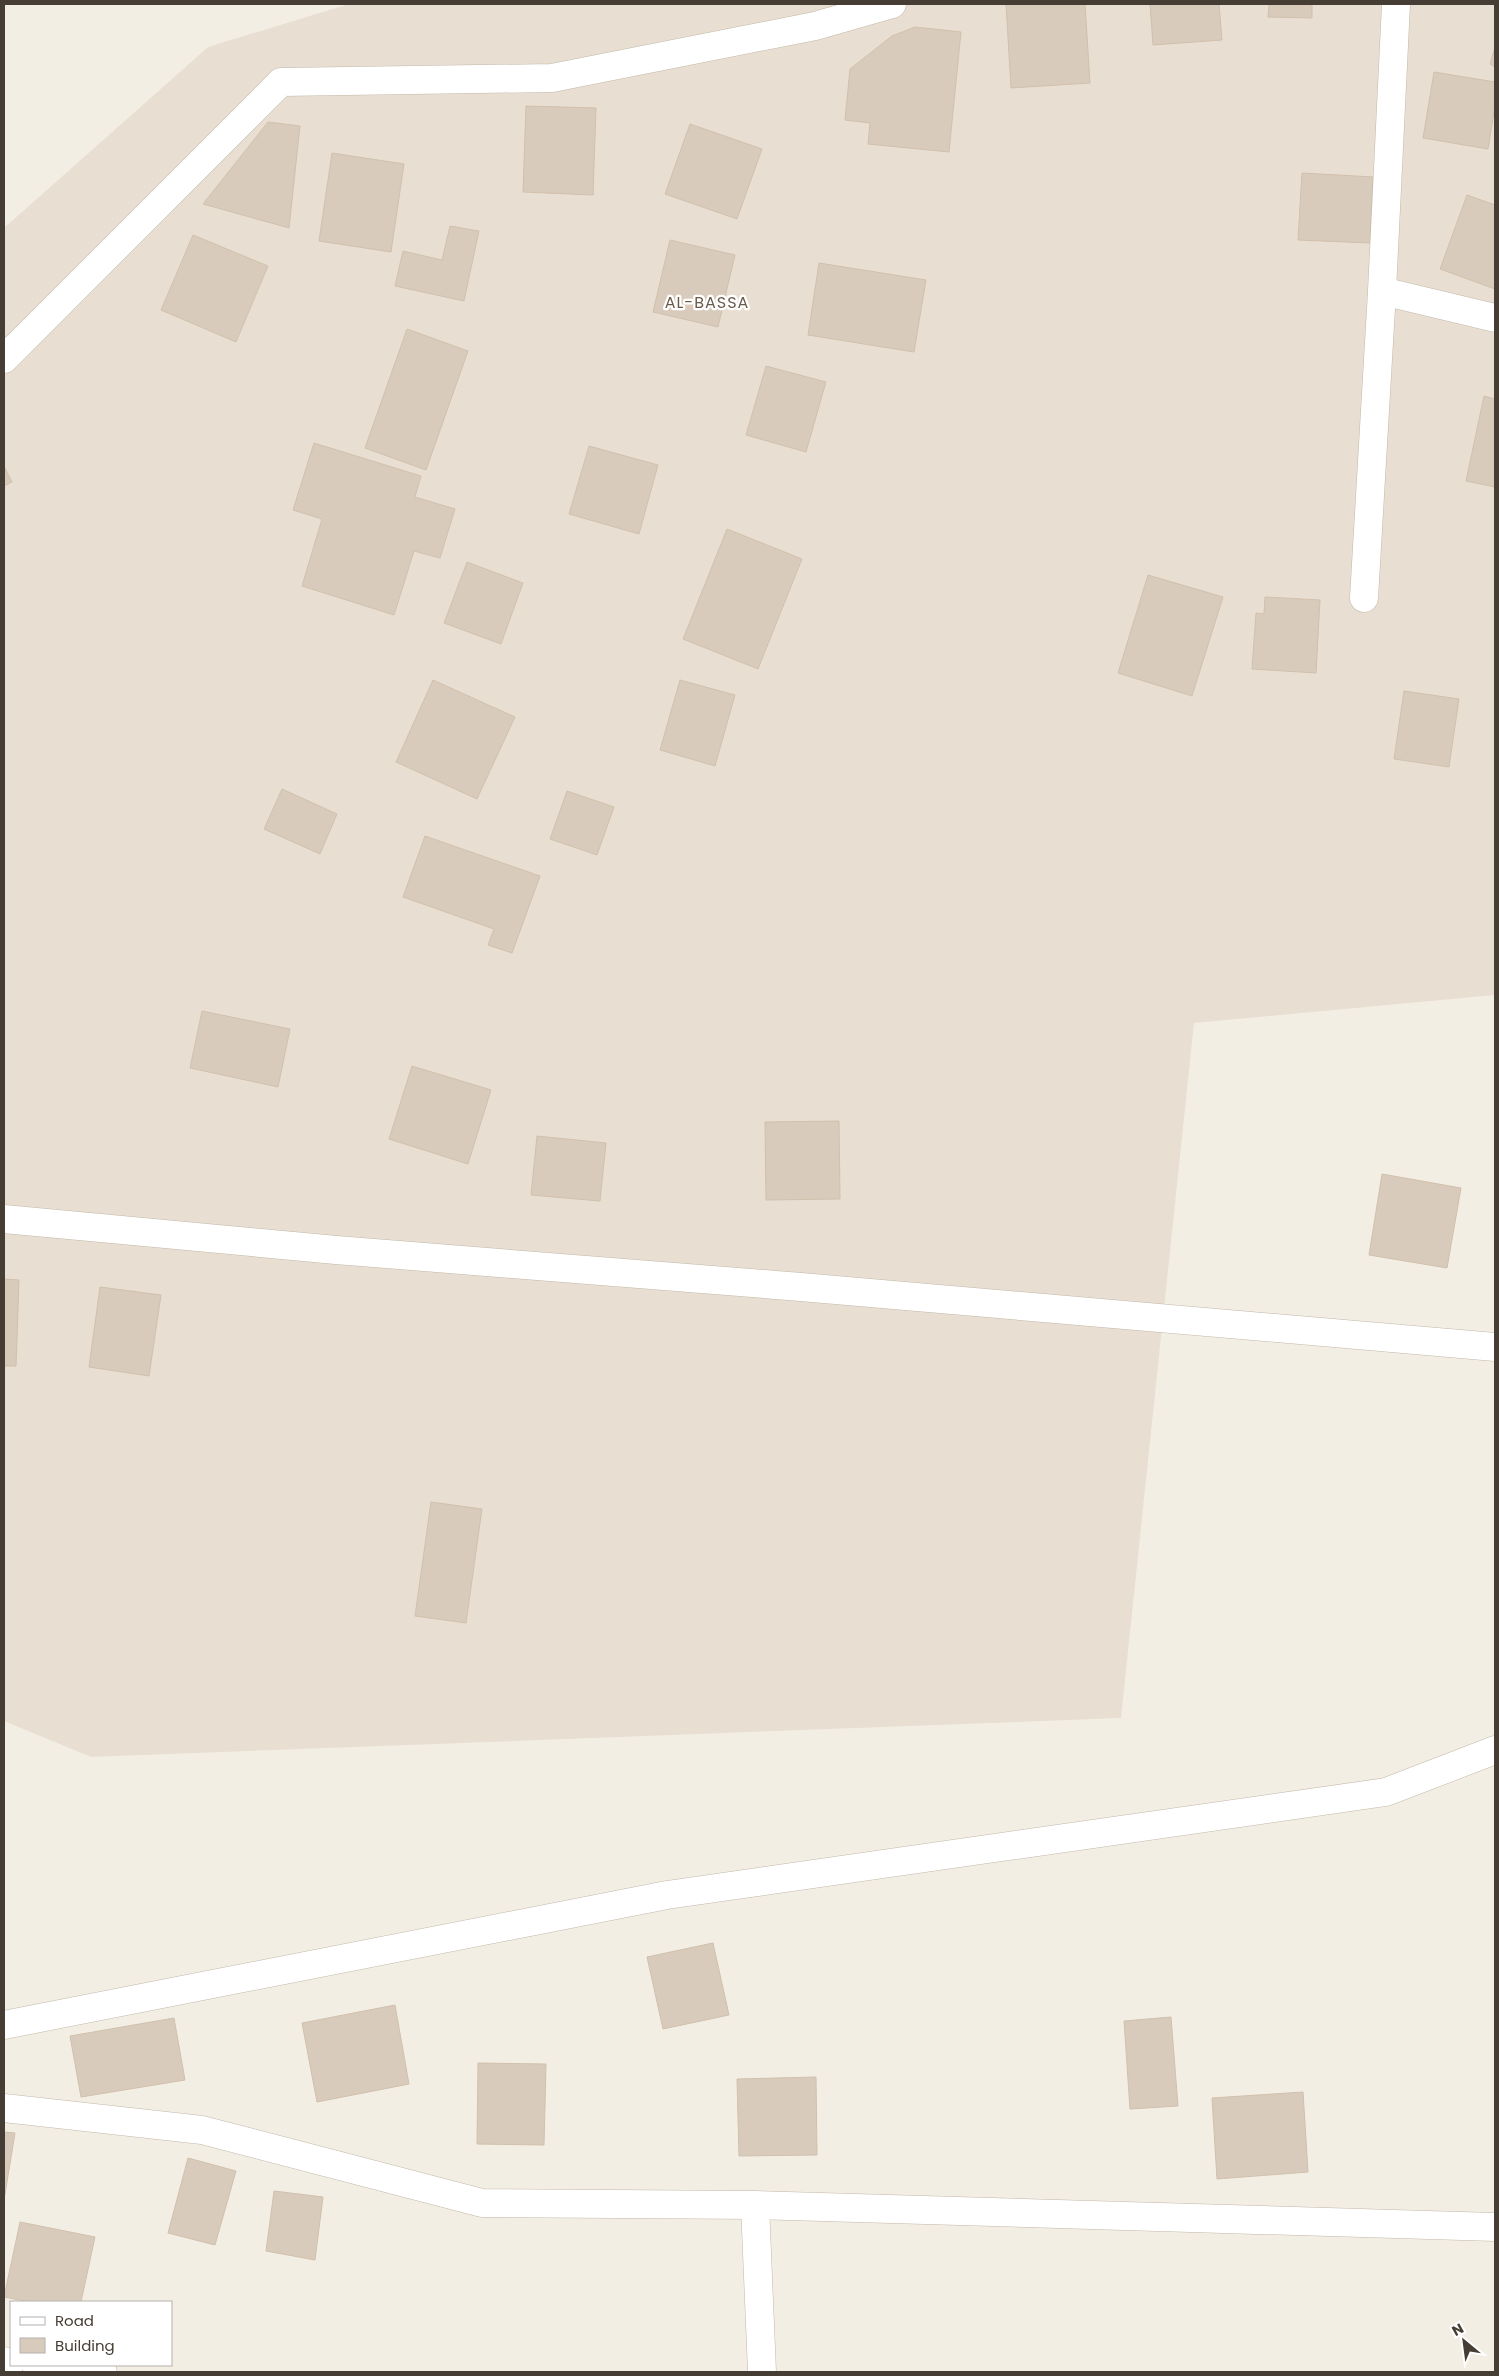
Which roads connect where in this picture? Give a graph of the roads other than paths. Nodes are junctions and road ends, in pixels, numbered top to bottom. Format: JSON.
{"nodes":[{"id":1,"x":892,"y":4,"type":"edge"},
{"id":2,"x":1396,"y":4,"type":"edge"},
{"id":3,"x":1382,"y":291,"type":"junction"},
{"id":4,"x":1495,"y":318,"type":"edge"},
{"id":5,"x":4,"y":359,"type":"edge"},
{"id":6,"x":1364,"y":598,"type":"dead end"},
{"id":7,"x":4,"y":1219,"type":"edge"},
{"id":8,"x":1495,"y":1348,"type":"edge"},
{"id":9,"x":1495,"y":1750,"type":"edge"},
{"id":10,"x":4,"y":2025,"type":"edge"},
{"id":11,"x":4,"y":2108,"type":"edge"},
{"id":12,"x":755,"y":2206,"type":"junction"},
{"id":13,"x":1495,"y":2227,"type":"edge"},
{"id":14,"x":46,"y":2366,"type":"edge"},
{"id":15,"x":103,"y":2372,"type":"edge"},
{"id":16,"x":762,"y":2372,"type":"edge"}],
"edges":[{"from":1,"to":5,"type":"street"},
{"from":2,"to":3,"type":"street"},
{"from":3,"to":4,"type":"street"},
{"from":3,"to":6,"type":"street"},
{"from":7,"to":8,"type":"street"},
{"from":9,"to":10,"type":"street"},
{"from":11,"to":12,"type":"street"},
{"from":12,"to":13,"type":"street"},
{"from":12,"to":16,"type":"street"},
{"from":14,"to":15,"type":"street"}]}
